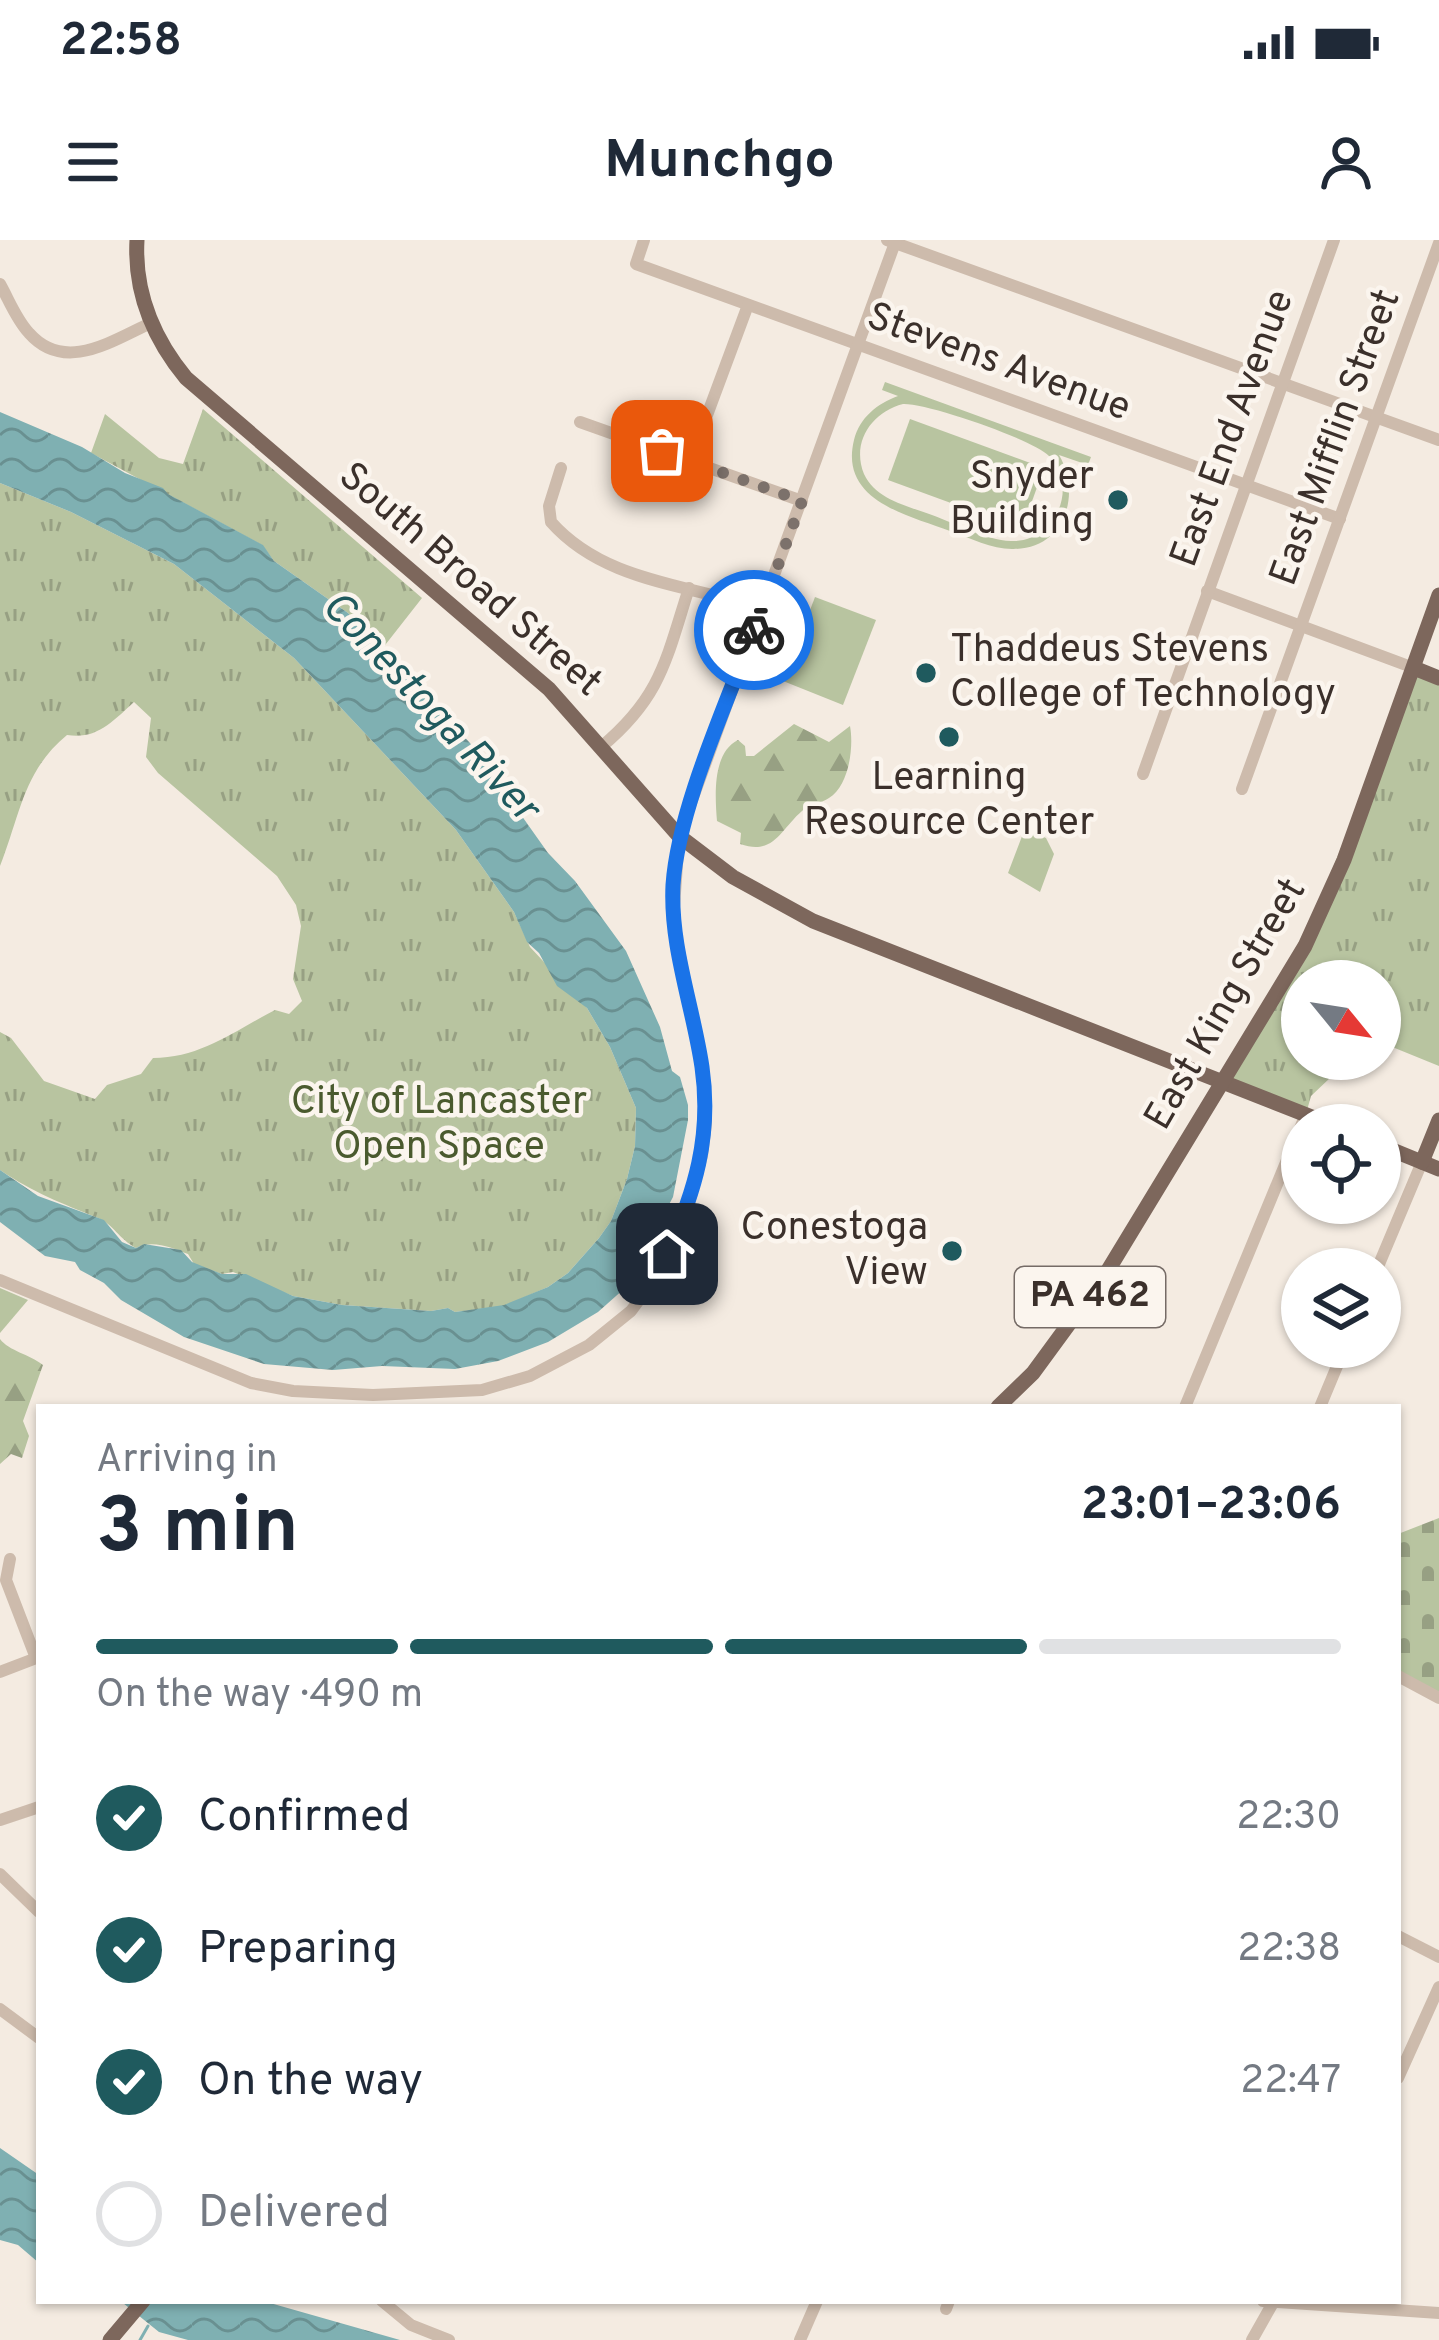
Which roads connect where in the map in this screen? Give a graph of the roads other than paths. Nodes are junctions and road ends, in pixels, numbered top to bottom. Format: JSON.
{"nodes":[{"id":1,"x":136,"y":240,"type":"edge"},
{"id":2,"x":644,"y":240,"type":"edge"},
{"id":3,"x":1334,"y":240,"type":"edge"},
{"id":4,"x":893,"y":241,"type":"edge"},
{"id":5,"x":1439,"y":243,"type":"edge"},
{"id":6,"x":0,"y":284,"type":"edge"},
{"id":7,"x":748,"y":305,"type":"junction"},
{"id":8,"x":151,"y":323,"type":"junction"},
{"id":9,"x":858,"y":345,"type":"junction"},
{"id":10,"x":1282,"y":383,"type":"junction"},
{"id":11,"x":1377,"y":418,"type":"junction"},
{"id":12,"x":580,"y":422,"type":"dead end"},
{"id":13,"x":1439,"y":440,"type":"edge"},
{"id":14,"x":690,"y":461,"type":"junction"},
{"id":15,"x":561,"y":468,"type":"dead end"},
{"id":16,"x":1245,"y":485,"type":"junction"},
{"id":17,"x":802,"y":501,"type":"junction"},
{"id":18,"x":1340,"y":519,"type":"junction"},
{"id":19,"x":689,"y":588,"type":"junction"},
{"id":20,"x":1207,"y":592,"type":"junction"},
{"id":21,"x":1439,"y":595,"type":"edge"},
{"id":22,"x":761,"y":609,"type":"junction"},
{"id":23,"x":1301,"y":626,"type":"junction"},
{"id":24,"x":1414,"y":668,"type":"junction"},
{"id":25,"x":1439,"y":678,"type":"edge"},
{"id":26,"x":601,"y":747,"type":"junction"},
{"id":27,"x":1143,"y":774,"type":"dead end"},
{"id":28,"x":1242,"y":789,"type":"dead end"},
{"id":29,"x":680,"y":836,"type":"junction"},
{"id":30,"x":1225,"y":1081,"type":"junction"},
{"id":31,"x":1281,"y":1104,"type":"edge"},
{"id":32,"x":1439,"y":1120,"type":"edge"},
{"id":33,"x":1401,"y":1154,"type":"edge"},
{"id":34,"x":1422,"y":1162,"type":"junction"},
{"id":35,"x":1439,"y":1169,"type":"edge"},
{"id":36,"x":1281,"y":1175,"type":"edge"},
{"id":37,"x":1386,"y":1248,"type":"edge"},
{"id":38,"x":0,"y":1280,"type":"edge"},
{"id":39,"x":1336,"y":1368,"type":"edge"},
{"id":40,"x":270,"y":1388,"type":"junction"},
{"id":41,"x":275,"y":1404,"type":"edge"},
{"id":42,"x":1001,"y":1404,"type":"edge"},
{"id":43,"x":1186,"y":1404,"type":"edge"},
{"id":44,"x":1321,"y":1404,"type":"edge"},
{"id":45,"x":10,"y":1559,"type":"dead end"},
{"id":46,"x":36,"y":1653,"type":"edge"},
{"id":47,"x":36,"y":1659,"type":"edge"},
{"id":48,"x":0,"y":1672,"type":"edge"},
{"id":49,"x":1401,"y":1678,"type":"edge"},
{"id":50,"x":1439,"y":1698,"type":"edge"},
{"id":51,"x":36,"y":1808,"type":"edge"},
{"id":52,"x":0,"y":1820,"type":"edge"},
{"id":53,"x":0,"y":1874,"type":"edge"},
{"id":54,"x":36,"y":1909,"type":"edge"},
{"id":55,"x":1401,"y":1938,"type":"edge"},
{"id":56,"x":1439,"y":1958,"type":"edge"},
{"id":57,"x":1439,"y":1987,"type":"edge"},
{"id":58,"x":0,"y":2009,"type":"edge"},
{"id":59,"x":36,"y":2036,"type":"edge"},
{"id":60,"x":1401,"y":2071,"type":"edge"},
{"id":61,"x":140,"y":2304,"type":"edge"},
{"id":62,"x":386,"y":2304,"type":"edge"},
{"id":63,"x":816,"y":2304,"type":"edge"},
{"id":64,"x":1273,"y":2304,"type":"edge"},
{"id":65,"x":1304,"y":2304,"type":"edge"},
{"id":66,"x":1439,"y":2313,"type":"edge"},
{"id":67,"x":110,"y":2340,"type":"edge"},
{"id":68,"x":449,"y":2340,"type":"edge"},
{"id":69,"x":800,"y":2340,"type":"edge"},
{"id":70,"x":1252,"y":2340,"type":"edge"}],
"edges":[{"from":1,"to":8,"type":"main road","name":"South Broad Street"},
{"from":2,"to":7,"type":"street","name":"Stevens Avenue"},
{"from":3,"to":10,"type":"street","name":"East End Avenue"},
{"from":4,"to":9,"type":"street"},
{"from":4,"to":10,"type":"street"},
{"from":5,"to":11,"type":"street","name":"East Mifflin Street"},
{"from":6,"to":8,"type":"street"},
{"from":7,"to":9,"type":"street","name":"Stevens Avenue"},
{"from":7,"to":14,"type":"street"},
{"from":8,"to":26,"type":"main road","name":"South Broad Street"},
{"from":9,"to":16,"type":"street","name":"Stevens Avenue"},
{"from":9,"to":17,"type":"street"},
{"from":10,"to":11,"type":"street"},
{"from":10,"to":16,"type":"street","name":"East End Avenue"},
{"from":11,"to":13,"type":"street"},
{"from":11,"to":18,"type":"street","name":"East Mifflin Street"},
{"from":12,"to":14,"type":"street"},
{"from":14,"to":17,"type":"street"},
{"from":15,"to":19,"type":"street"},
{"from":16,"to":18,"type":"street","name":"Stevens Avenue"},
{"from":16,"to":20,"type":"street","name":"East End Avenue"},
{"from":17,"to":22,"type":"street"},
{"from":18,"to":23,"type":"street","name":"East Mifflin Street"},
{"from":19,"to":22,"type":"street"},
{"from":19,"to":26,"type":"street"},
{"from":20,"to":23,"type":"street"},
{"from":20,"to":27,"type":"street","name":"East End Avenue"},
{"from":21,"to":24,"type":"main road","name":"East King Street","number":"PA 462"},
{"from":22,"to":29,"type":"street"},
{"from":23,"to":24,"type":"street"},
{"from":23,"to":28,"type":"street","name":"East Mifflin Street"},
{"from":24,"to":25,"type":"main road"},
{"from":24,"to":30,"type":"main road","name":"East King Street","number":"PA 462"},
{"from":26,"to":29,"type":"main road","name":"South Broad Street"},
{"from":29,"to":30,"type":"main road","name":"South Broad Street"},
{"from":29,"to":40,"type":"street"},
{"from":30,"to":31,"type":"main road","name":"South Broad Street"},
{"from":30,"to":42,"type":"main road","name":"East King Street","number":"PA 462"},
{"from":32,"to":34,"type":"main road"},
{"from":33,"to":34,"type":"main road"},
{"from":34,"to":35,"type":"main road"},
{"from":34,"to":37,"type":"street"},
{"from":36,"to":43,"type":"street"},
{"from":38,"to":40,"type":"street"},
{"from":39,"to":44,"type":"street"},
{"from":40,"to":41,"type":"street"},
{"from":45,"to":46,"type":"street"},
{"from":47,"to":48,"type":"street"},
{"from":49,"to":50,"type":"street"},
{"from":51,"to":52,"type":"street"},
{"from":53,"to":54,"type":"street"},
{"from":55,"to":56,"type":"street"},
{"from":57,"to":60,"type":"street"},
{"from":58,"to":59,"type":"street"},
{"from":61,"to":67,"type":"main road"},
{"from":62,"to":68,"type":"street"},
{"from":63,"to":69,"type":"street"},
{"from":64,"to":70,"type":"street"},
{"from":65,"to":66,"type":"street"}]}
